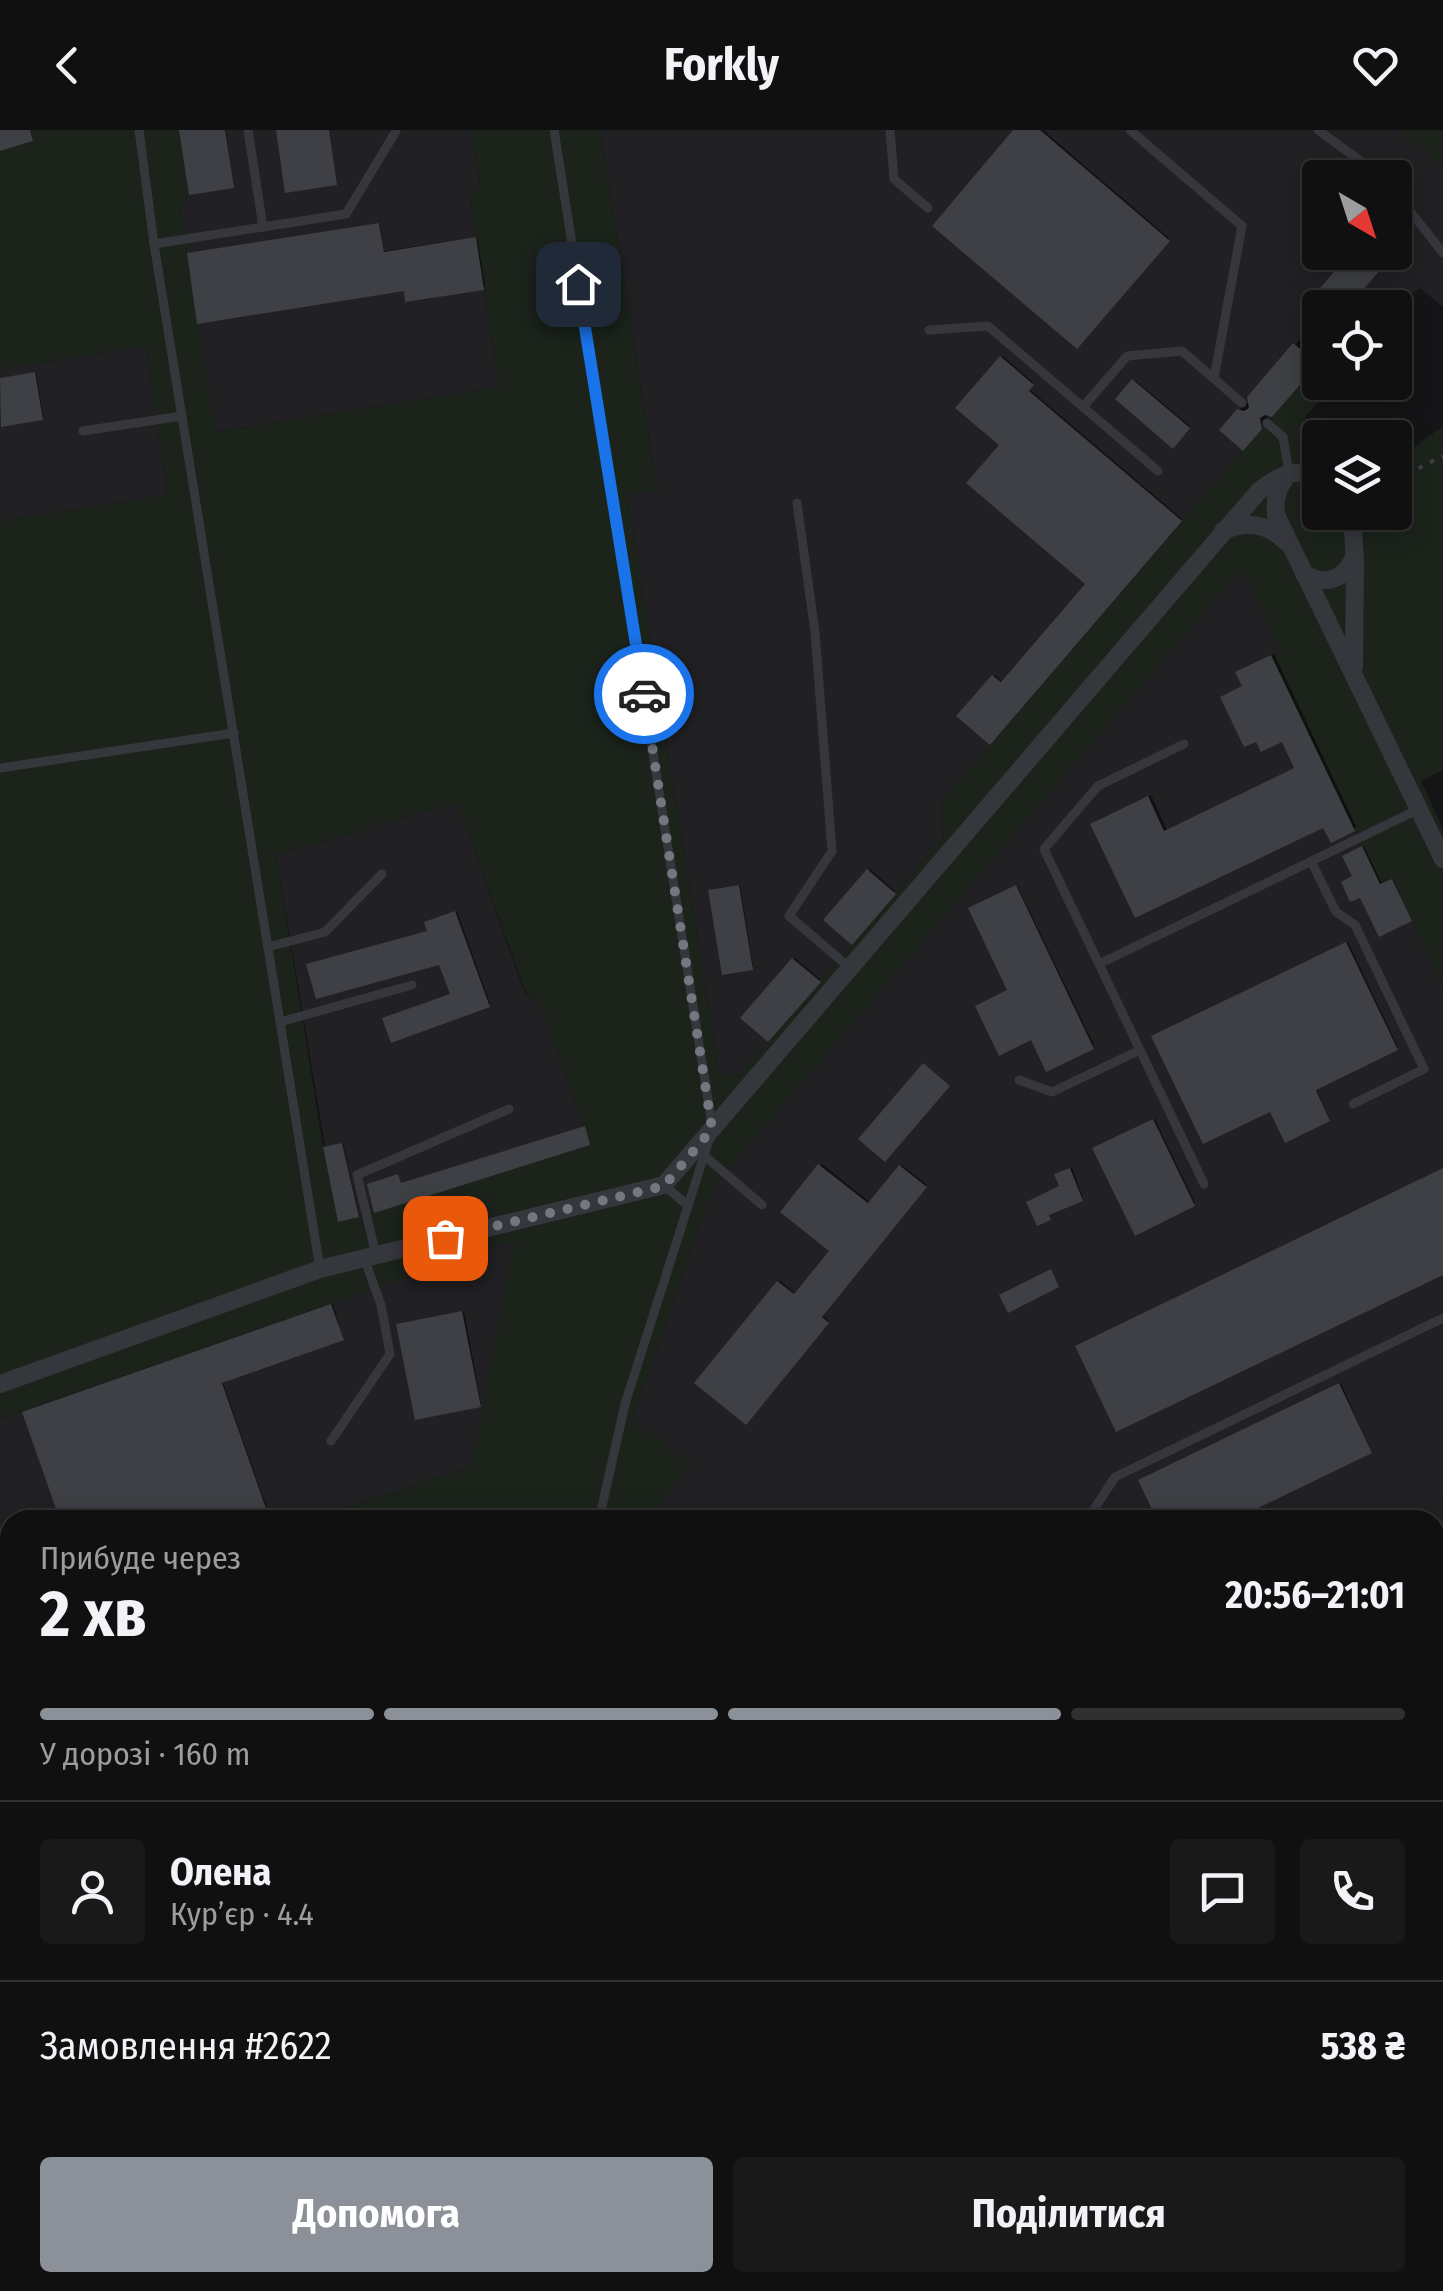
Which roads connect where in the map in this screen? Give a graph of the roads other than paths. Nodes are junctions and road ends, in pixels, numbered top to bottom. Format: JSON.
{"nodes":[{"id":1,"x":139,"y":130,"type":"edge"},
{"id":2,"x":248,"y":130,"type":"edge"},
{"id":3,"x":554,"y":130,"type":"edge"},
{"id":4,"x":890,"y":130,"type":"edge"},
{"id":5,"x":1130,"y":130,"type":"edge"},
{"id":6,"x":1318,"y":130,"type":"edge"},
{"id":7,"x":396,"y":132,"type":"edge"},
{"id":8,"x":1359,"y":160,"type":"edge"},
{"id":9,"x":928,"y":208,"type":"dead end"},
{"id":10,"x":1412,"y":214,"type":"edge"},
{"id":11,"x":263,"y":227,"type":"junction"},
{"id":12,"x":154,"y":244,"type":"junction"},
{"id":13,"x":1443,"y":253,"type":"edge"},
{"id":14,"x":929,"y":330,"type":"dead end"},
{"id":15,"x":1214,"y":378,"type":"junction"},
{"id":16,"x":1242,"y":402,"type":"dead end"},
{"id":17,"x":1083,"y":407,"type":"junction"},
{"id":18,"x":182,"y":416,"type":"junction"},
{"id":19,"x":1266,"y":423,"type":"dead end"},
{"id":20,"x":82,"y":431,"type":"dead end"},
{"id":21,"x":1158,"y":471,"type":"dead end"},
{"id":22,"x":1289,"y":472,"type":"junction"},
{"id":23,"x":1302,"y":474,"type":"edge"},
{"id":24,"x":797,"y":503,"type":"dead end"},
{"id":25,"x":1353,"y":530,"type":"edge"},
{"id":26,"x":1223,"y":531,"type":"junction"},
{"id":27,"x":1289,"y":546,"type":"junction"},
{"id":28,"x":1355,"y":554,"type":"junction"},
{"id":29,"x":1304,"y":574,"type":"junction"},
{"id":30,"x":1354,"y":670,"type":"junction"},
{"id":31,"x":234,"y":733,"type":"junction"},
{"id":32,"x":1184,"y":744,"type":"dead end"},
{"id":33,"x":0,"y":768,"type":"edge"},
{"id":34,"x":1420,"y":809,"type":"junction"},
{"id":35,"x":1443,"y":859,"type":"edge"},
{"id":36,"x":1311,"y":861,"type":"junction"},
{"id":37,"x":382,"y":874,"type":"dead end"},
{"id":38,"x":268,"y":948,"type":"junction"},
{"id":39,"x":1098,"y":964,"type":"junction"},
{"id":40,"x":850,"y":968,"type":"junction"},
{"id":41,"x":412,"y":985,"type":"dead end"},
{"id":42,"x":280,"y":1022,"type":"junction"},
{"id":43,"x":1140,"y":1050,"type":"junction"},
{"id":44,"x":1018,"y":1080,"type":"dead end"},
{"id":45,"x":1353,"y":1104,"type":"dead end"},
{"id":46,"x":509,"y":1109,"type":"dead end"},
{"id":47,"x":712,"y":1129,"type":"junction"},
{"id":48,"x":700,"y":1152,"type":"junction"},
{"id":49,"x":1204,"y":1184,"type":"dead end"},
{"id":50,"x":664,"y":1186,"type":"junction"},
{"id":51,"x":762,"y":1205,"type":"dead end"},
{"id":52,"x":688,"y":1206,"type":"junction"},
{"id":53,"x":370,"y":1256,"type":"junction"},
{"id":54,"x":320,"y":1269,"type":"junction"},
{"id":55,"x":1443,"y":1318,"type":"edge"},
{"id":56,"x":0,"y":1384,"type":"edge"},
{"id":57,"x":332,"y":1440,"type":"dead end"},
{"id":58,"x":601,"y":1510,"type":"edge"},
{"id":59,"x":1094,"y":1510,"type":"edge"}],
"edges":[{"from":1,"to":12,"type":"lane"},
{"from":2,"to":11,"type":"lane"},
{"from":3,"to":47,"type":"lane"},
{"from":4,"to":9,"type":"lane"},
{"from":5,"to":15,"type":"lane"},
{"from":6,"to":8,"type":"lane"},
{"from":7,"to":11,"type":"lane"},
{"from":10,"to":13,"type":"lane"},
{"from":11,"to":12,"type":"lane"},
{"from":12,"to":18,"type":"lane"},
{"from":14,"to":17,"type":"lane"},
{"from":15,"to":16,"type":"lane"},
{"from":15,"to":17,"type":"lane"},
{"from":17,"to":21,"type":"lane"},
{"from":18,"to":20,"type":"lane"},
{"from":18,"to":31,"type":"lane"},
{"from":19,"to":22,"type":"lane"},
{"from":22,"to":23,"type":"street"},
{"from":22,"to":26,"type":"street"},
{"from":22,"to":27,"type":"street"},
{"from":24,"to":40,"type":"lane"},
{"from":25,"to":28,"type":"street"},
{"from":26,"to":27,"type":"street"},
{"from":26,"to":40,"type":"street"},
{"from":27,"to":29,"type":"street"},
{"from":28,"to":29,"type":"street"},
{"from":28,"to":30,"type":"street"},
{"from":29,"to":30,"type":"street"},
{"from":30,"to":34,"type":"street"},
{"from":31,"to":33,"type":"lane"},
{"from":31,"to":38,"type":"lane"},
{"from":32,"to":39,"type":"lane"},
{"from":34,"to":35,"type":"street"},
{"from":34,"to":36,"type":"lane"},
{"from":36,"to":39,"type":"lane"},
{"from":36,"to":45,"type":"lane"},
{"from":37,"to":38,"type":"lane"},
{"from":38,"to":42,"type":"lane"},
{"from":39,"to":43,"type":"lane"},
{"from":40,"to":47,"type":"street"},
{"from":41,"to":42,"type":"lane"},
{"from":42,"to":54,"type":"lane"},
{"from":43,"to":44,"type":"lane"},
{"from":43,"to":49,"type":"lane"},
{"from":46,"to":53,"type":"lane"},
{"from":47,"to":48,"type":"street"},
{"from":48,"to":50,"type":"street"},
{"from":48,"to":51,"type":"lane"},
{"from":48,"to":52,"type":"lane"},
{"from":50,"to":52,"type":"lane"},
{"from":50,"to":53,"type":"street"},
{"from":52,"to":58,"type":"lane"},
{"from":53,"to":54,"type":"street"},
{"from":53,"to":57,"type":"lane"},
{"from":54,"to":56,"type":"street"},
{"from":55,"to":59,"type":"lane"}]}
